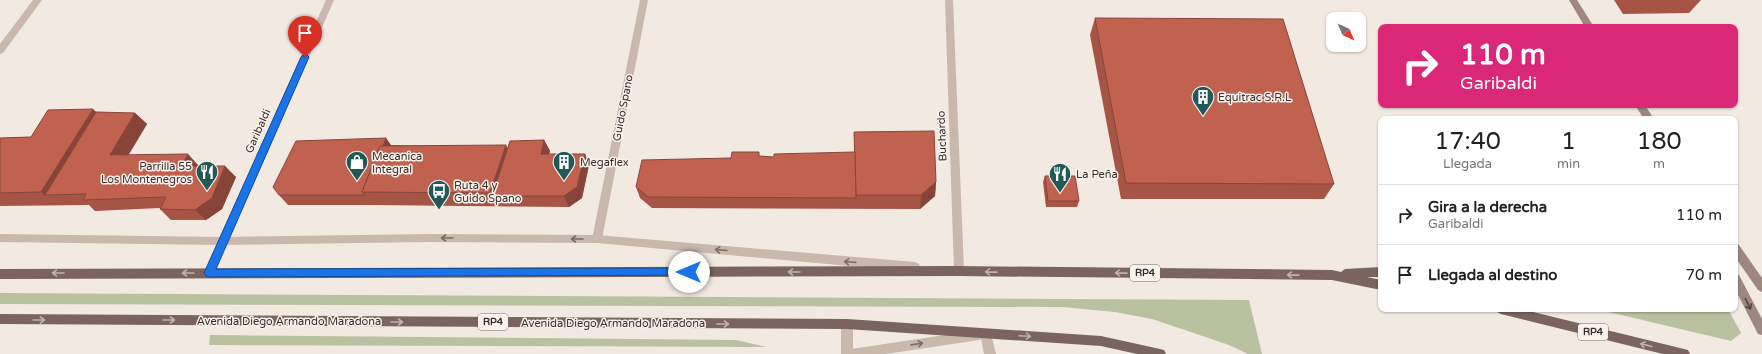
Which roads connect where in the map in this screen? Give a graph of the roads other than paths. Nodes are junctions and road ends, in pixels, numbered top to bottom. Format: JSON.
{"nodes":[{"id":1,"x":38,"y":0,"type":"edge"},
{"id":2,"x":330,"y":0,"type":"edge"},
{"id":3,"x":644,"y":0,"type":"edge"},
{"id":4,"x":949,"y":0,"type":"edge"},
{"id":5,"x":1573,"y":0,"type":"edge"},
{"id":6,"x":1588,"y":24,"type":"edge"},
{"id":7,"x":0,"y":51,"type":"edge"},
{"id":8,"x":0,"y":238,"type":"edge"},
{"id":9,"x":597,"y":239,"type":"junction"},
{"id":10,"x":222,"y":240,"type":"junction"},
{"id":11,"x":1738,"y":252,"type":"edge"},
{"id":12,"x":959,"y":271,"type":"junction"},
{"id":13,"x":1378,"y":272,"type":"edge"},
{"id":14,"x":209,"y":273,"type":"junction"},
{"id":15,"x":0,"y":274,"type":"edge"},
{"id":16,"x":1332,"y":275,"type":"junction"},
{"id":17,"x":1758,"y":275,"type":"edge"},
{"id":18,"x":1378,"y":284,"type":"edge"},
{"id":19,"x":1738,"y":284,"type":"edge"},
{"id":20,"x":1762,"y":287,"type":"edge"},
{"id":21,"x":1513,"y":312,"type":"edge"},
{"id":22,"x":0,"y":319,"type":"edge"},
{"id":23,"x":847,"y":324,"type":"junction"},
{"id":24,"x":1762,"y":330,"type":"edge"},
{"id":25,"x":986,"y":334,"type":"junction"},
{"id":26,"x":847,"y":354,"type":"edge"},
{"id":27,"x":851,"y":354,"type":"edge"},
{"id":28,"x":990,"y":354,"type":"edge"},
{"id":29,"x":1160,"y":354,"type":"edge"},
{"id":30,"x":1684,"y":354,"type":"edge"}],
"edges":[{"from":1,"to":7,"type":"street"},
{"from":2,"to":10,"type":"street","name":"Garibaldi"},
{"from":3,"to":9,"type":"street","name":"Guido Spano"},
{"from":4,"to":12,"type":"street","name":"Buchardo"},
{"from":5,"to":6,"type":"main road"},
{"from":8,"to":10,"type":"street"},
{"from":9,"to":10,"type":"street","one_way":true},
{"from":12,"to":9,"type":"street","one_way":true},
{"from":10,"to":14,"type":"street","name":"Garibaldi"},
{"from":11,"to":17,"type":"main road"},
{"from":12,"to":14,"type":"main road","number":"RP4","one_way":true},
{"from":16,"to":12,"type":"main road","number":"RP4","one_way":true},
{"from":13,"to":16,"type":"main road"},
{"from":14,"to":15,"type":"main road","number":"RP4","one_way":true},
{"from":16,"to":18,"type":"main road","number":"RP4"},
{"from":17,"to":20,"type":"main road"},
{"from":19,"to":24,"type":"main road","one_way":true},
{"from":30,"to":21,"type":"main road","number":"RP4","one_way":true},
{"from":22,"to":23,"type":"main road","name":"Avenida Diego Armando Maradona","number":"RP4","one_way":true},
{"from":23,"to":25,"type":"main road","name":"Avenida Diego Armando Maradona","number":"RP4"},
{"from":23,"to":26,"type":"street"},
{"from":27,"to":25,"type":"street","name":"Avenida Diego Armando Maradona","one_way":true},
{"from":25,"to":28,"type":"street"},
{"from":25,"to":29,"type":"main road","name":"Avenida Diego Armando Maradona","number":"RP4","one_way":true}]}
